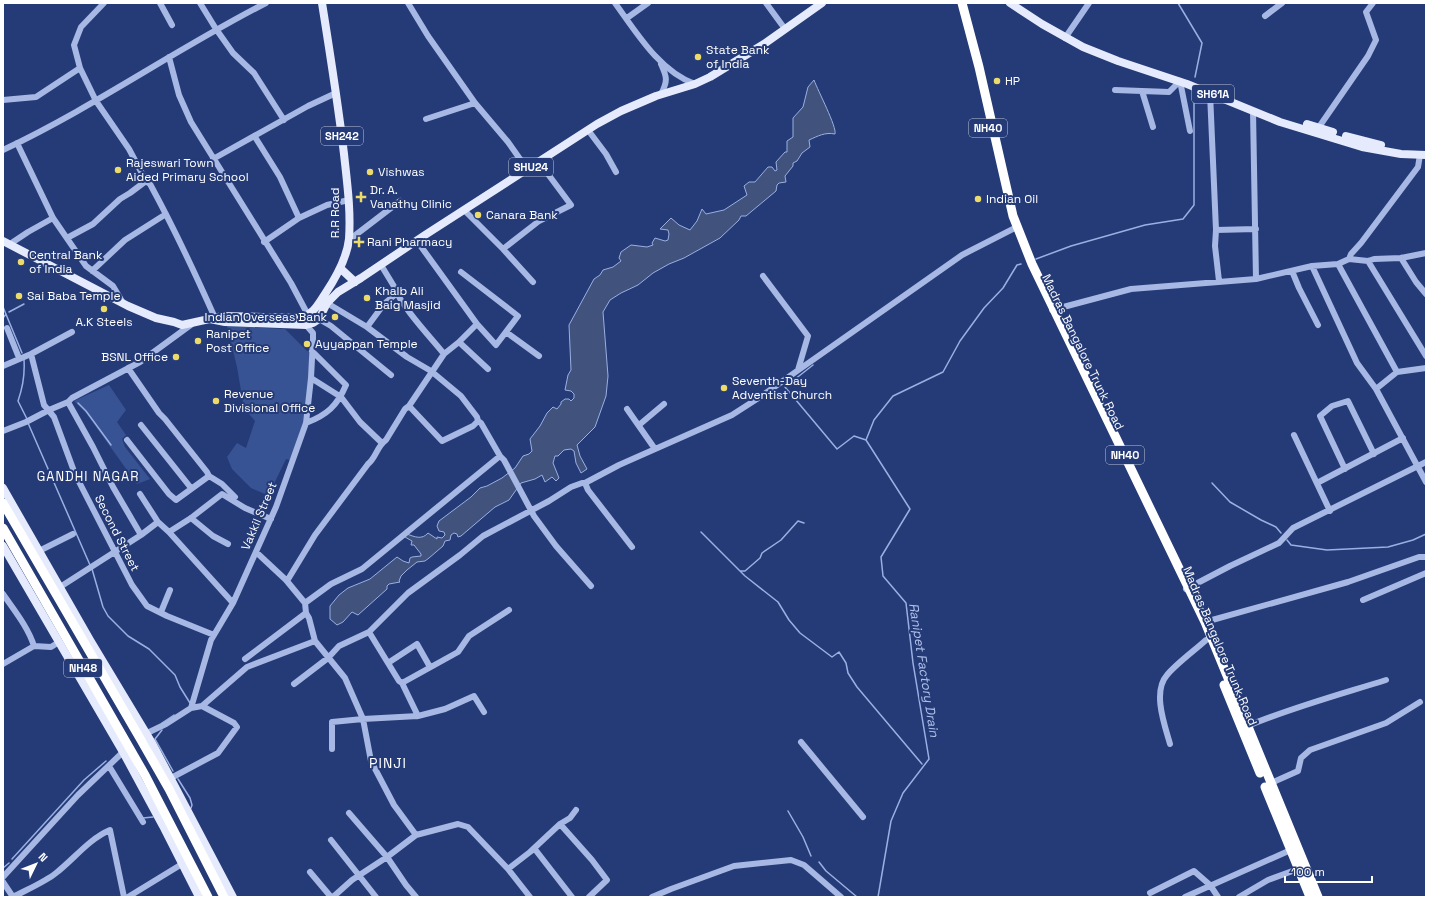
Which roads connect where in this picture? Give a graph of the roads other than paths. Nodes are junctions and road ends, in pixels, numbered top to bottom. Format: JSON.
{"nodes":[{"id":1,"x":104,"y":3,"type":"edge"},
{"id":2,"x":160,"y":3,"type":"edge"},
{"id":3,"x":200,"y":3,"type":"edge"},
{"id":4,"x":264,"y":3,"type":"edge"},
{"id":5,"x":322,"y":3,"type":"edge"},
{"id":6,"x":408,"y":3,"type":"edge"},
{"id":7,"x":616,"y":3,"type":"edge"},
{"id":8,"x":648,"y":3,"type":"edge"},
{"id":9,"x":766,"y":3,"type":"edge"},
{"id":10,"x":822,"y":3,"type":"edge"},
{"id":11,"x":957,"y":3,"type":"edge"},
{"id":12,"x":962,"y":3,"type":"edge"},
{"id":13,"x":1010,"y":3,"type":"edge"},
{"id":14,"x":1018,"y":3,"type":"edge"},
{"id":15,"x":1089,"y":3,"type":"edge"},
{"id":16,"x":1282,"y":3,"type":"edge"},
{"id":17,"x":1374,"y":3,"type":"edge"},
{"id":18,"x":1265,"y":16,"type":"dead end"},
{"id":19,"x":627,"y":18,"type":"junction"},
{"id":20,"x":172,"y":24,"type":"dead end"},
{"id":21,"x":216,"y":29,"type":"junction"},
{"id":22,"x":785,"y":29,"type":"junction"},
{"id":23,"x":1066,"y":36,"type":"junction"},
{"id":24,"x":169,"y":57,"type":"junction"},
{"id":25,"x":661,"y":63,"type":"junction"},
{"id":26,"x":80,"y":68,"type":"junction"},
{"id":27,"x":1180,"y":81,"type":"junction"},
{"id":28,"x":695,"y":84,"type":"junction"},
{"id":29,"x":1197,"y":85,"type":"junction"},
{"id":30,"x":1115,"y":90,"type":"dead end"},
{"id":31,"x":1142,"y":91,"type":"junction"},
{"id":32,"x":336,"y":93,"type":"junction"},
{"id":33,"x":1210,"y":93,"type":"junction"},
{"id":34,"x":661,"y":94,"type":"junction"},
{"id":35,"x":3,"y":100,"type":"edge"},
{"id":36,"x":96,"y":101,"type":"junction"},
{"id":37,"x":475,"y":103,"type":"junction"},
{"id":38,"x":1253,"y":111,"type":"junction"},
{"id":39,"x":426,"y":119,"type":"dead end"},
{"id":40,"x":284,"y":120,"type":"junction"},
{"id":41,"x":1153,"y":127,"type":"dead end"},
{"id":42,"x":588,"y":130,"type":"junction"},
{"id":43,"x":1318,"y":130,"type":"junction"},
{"id":44,"x":1190,"y":131,"type":"dead end"},
{"id":45,"x":255,"y":137,"type":"junction"},
{"id":46,"x":17,"y":143,"type":"junction"},
{"id":47,"x":3,"y":150,"type":"edge"},
{"id":48,"x":1424,"y":153,"type":"edge"},
{"id":49,"x":213,"y":160,"type":"junction"},
{"id":50,"x":539,"y":162,"type":"junction"},
{"id":51,"x":527,"y":169,"type":"junction"},
{"id":52,"x":616,"y":172,"type":"dead end"},
{"id":53,"x":146,"y":181,"type":"junction"},
{"id":54,"x":349,"y":200,"type":"junction"},
{"id":55,"x":400,"y":201,"type":"dead end"},
{"id":56,"x":464,"y":210,"type":"junction"},
{"id":57,"x":166,"y":214,"type":"junction"},
{"id":58,"x":53,"y":218,"type":"junction"},
{"id":59,"x":299,"y":218,"type":"junction"},
{"id":60,"x":1014,"y":228,"type":"junction"},
{"id":61,"x":1256,"y":229,"type":"junction"},
{"id":62,"x":1216,"y":230,"type":"junction"},
{"id":63,"x":67,"y":238,"type":"junction"},
{"id":64,"x":3,"y":240,"type":"edge"},
{"id":65,"x":349,"y":240,"type":"junction"},
{"id":66,"x":417,"y":241,"type":"junction"},
{"id":67,"x":13,"y":242,"type":"dead end"},
{"id":68,"x":264,"y":242,"type":"junction"},
{"id":69,"x":3,"y":246,"type":"edge"},
{"id":70,"x":503,"y":248,"type":"junction"},
{"id":71,"x":1426,"y":253,"type":"edge"},
{"id":72,"x":1401,"y":258,"type":"junction"},
{"id":73,"x":1349,"y":259,"type":"junction"},
{"id":74,"x":1368,"y":261,"type":"junction"},
{"id":75,"x":1338,"y":264,"type":"junction"},
{"id":76,"x":381,"y":265,"type":"junction"},
{"id":77,"x":1312,"y":266,"type":"junction"},
{"id":78,"x":340,"y":268,"type":"junction"},
{"id":79,"x":92,"y":271,"type":"junction"},
{"id":80,"x":1292,"y":271,"type":"junction"},
{"id":81,"x":461,"y":272,"type":"dead end"},
{"id":82,"x":763,"y":276,"type":"dead end"},
{"id":83,"x":1256,"y":279,"type":"junction"},
{"id":84,"x":1219,"y":281,"type":"junction"},
{"id":85,"x":355,"y":282,"type":"junction"},
{"id":86,"x":533,"y":282,"type":"dead end"},
{"id":87,"x":397,"y":293,"type":"junction"},
{"id":88,"x":1426,"y":294,"type":"edge"},
{"id":89,"x":123,"y":303,"type":"junction"},
{"id":90,"x":327,"y":303,"type":"junction"},
{"id":91,"x":1053,"y":309,"type":"junction"},
{"id":92,"x":308,"y":315,"type":"junction"},
{"id":93,"x":213,"y":319,"type":"junction"},
{"id":94,"x":319,"y":319,"type":"junction"},
{"id":95,"x":224,"y":320,"type":"junction"},
{"id":96,"x":195,"y":322,"type":"junction"},
{"id":97,"x":476,"y":324,"type":"junction"},
{"id":98,"x":182,"y":325,"type":"junction"},
{"id":99,"x":1318,"y":325,"type":"dead end"},
{"id":100,"x":306,"y":326,"type":"junction"},
{"id":101,"x":367,"y":327,"type":"junction"},
{"id":102,"x":7,"y":328,"type":"dead end"},
{"id":103,"x":72,"y":332,"type":"dead end"},
{"id":104,"x":506,"y":332,"type":"junction"},
{"id":105,"x":459,"y":342,"type":"junction"},
{"id":106,"x":312,"y":351,"type":"junction"},
{"id":107,"x":31,"y":354,"type":"junction"},
{"id":108,"x":444,"y":354,"type":"junction"},
{"id":109,"x":539,"y":356,"type":"dead end"},
{"id":110,"x":1426,"y":356,"type":"edge"},
{"id":111,"x":19,"y":358,"type":"junction"},
{"id":112,"x":3,"y":366,"type":"edge"},
{"id":113,"x":128,"y":368,"type":"junction"},
{"id":114,"x":1426,"y":368,"type":"edge"},
{"id":115,"x":488,"y":369,"type":"dead end"},
{"id":116,"x":798,"y":370,"type":"junction"},
{"id":117,"x":431,"y":371,"type":"junction"},
{"id":118,"x":1397,"y":372,"type":"junction"},
{"id":119,"x":391,"y":376,"type":"dead end"},
{"id":120,"x":311,"y":378,"type":"junction"},
{"id":121,"x":1376,"y":389,"type":"junction"},
{"id":122,"x":341,"y":397,"type":"junction"},
{"id":123,"x":68,"y":402,"type":"junction"},
{"id":124,"x":664,"y":404,"type":"dead end"},
{"id":125,"x":409,"y":406,"type":"junction"},
{"id":126,"x":628,"y":409,"type":"dead end"},
{"id":127,"x":48,"y":410,"type":"junction"},
{"id":128,"x":478,"y":422,"type":"junction"},
{"id":129,"x":306,"y":424,"type":"junction"},
{"id":130,"x":141,"y":425,"type":"dead end"},
{"id":131,"x":639,"y":425,"type":"junction"},
{"id":132,"x":3,"y":431,"type":"edge"},
{"id":133,"x":1294,"y":435,"type":"dead end"},
{"id":134,"x":1403,"y":438,"type":"junction"},
{"id":135,"x":127,"y":440,"type":"dead end"},
{"id":136,"x":382,"y":443,"type":"junction"},
{"id":137,"x":655,"y":449,"type":"junction"},
{"id":138,"x":1374,"y":454,"type":"junction"},
{"id":139,"x":500,"y":456,"type":"junction"},
{"id":140,"x":1426,"y":462,"type":"edge"},
{"id":141,"x":1418,"y":466,"type":"junction"},
{"id":142,"x":1345,"y":469,"type":"junction"},
{"id":143,"x":209,"y":476,"type":"junction"},
{"id":144,"x":1426,"y":482,"type":"edge"},
{"id":145,"x":585,"y":483,"type":"junction"},
{"id":146,"x":1317,"y":484,"type":"junction"},
{"id":147,"x":3,"y":488,"type":"edge"},
{"id":148,"x":191,"y":488,"type":"junction"},
{"id":149,"x":140,"y":494,"type":"dead end"},
{"id":150,"x":235,"y":496,"type":"dead end"},
{"id":151,"x":3,"y":503,"type":"edge"},
{"id":152,"x":532,"y":510,"type":"junction"},
{"id":153,"x":1330,"y":511,"type":"junction"},
{"id":154,"x":191,"y":518,"type":"junction"},
{"id":155,"x":271,"y":519,"type":"junction"},
{"id":156,"x":158,"y":522,"type":"junction"},
{"id":157,"x":3,"y":528,"type":"edge"},
{"id":158,"x":169,"y":532,"type":"junction"},
{"id":159,"x":73,"y":534,"type":"dead end"},
{"id":160,"x":141,"y":535,"type":"junction"},
{"id":161,"x":228,"y":544,"type":"dead end"},
{"id":162,"x":3,"y":546,"type":"edge"},
{"id":163,"x":632,"y":547,"type":"dead end"},
{"id":164,"x":39,"y":551,"type":"junction"},
{"id":165,"x":115,"y":551,"type":"junction"},
{"id":166,"x":256,"y":552,"type":"junction"},
{"id":167,"x":1426,"y":557,"type":"edge"},
{"id":168,"x":1426,"y":573,"type":"edge"},
{"id":169,"x":287,"y":582,"type":"junction"},
{"id":170,"x":591,"y":586,"type":"dead end"},
{"id":171,"x":60,"y":587,"type":"junction"},
{"id":172,"x":1186,"y":589,"type":"junction"},
{"id":173,"x":170,"y":590,"type":"dead end"},
{"id":174,"x":3,"y":594,"type":"edge"},
{"id":175,"x":1363,"y":600,"type":"dead end"},
{"id":176,"x":233,"y":603,"type":"junction"},
{"id":177,"x":305,"y":603,"type":"junction"},
{"id":178,"x":510,"y":610,"type":"dead end"},
{"id":179,"x":161,"y":612,"type":"junction"},
{"id":180,"x":306,"y":613,"type":"junction"},
{"id":181,"x":1205,"y":622,"type":"junction"},
{"id":182,"x":369,"y":632,"type":"junction"},
{"id":183,"x":214,"y":635,"type":"junction"},
{"id":184,"x":1209,"y":639,"type":"junction"},
{"id":185,"x":315,"y":641,"type":"junction"},
{"id":186,"x":60,"y":642,"type":"junction"},
{"id":187,"x":34,"y":646,"type":"junction"},
{"id":188,"x":328,"y":657,"type":"junction"},
{"id":189,"x":245,"y":659,"type":"dead end"},
{"id":190,"x":388,"y":663,"type":"junction"},
{"id":191,"x":3,"y":664,"type":"edge"},
{"id":192,"x":430,"y":667,"type":"junction"},
{"id":193,"x":1386,"y":680,"type":"dead end"},
{"id":194,"x":402,"y":683,"type":"junction"},
{"id":195,"x":294,"y":684,"type":"dead end"},
{"id":196,"x":1420,"y":702,"type":"dead end"},
{"id":197,"x":202,"y":706,"type":"junction"},
{"id":198,"x":191,"y":708,"type":"junction"},
{"id":199,"x":484,"y":712,"type":"dead end"},
{"id":200,"x":418,"y":716,"type":"junction"},
{"id":201,"x":363,"y":719,"type":"junction"},
{"id":202,"x":1244,"y":727,"type":"junction"},
{"id":203,"x":143,"y":735,"type":"junction"},
{"id":204,"x":802,"y":742,"type":"dead end"},
{"id":205,"x":1170,"y":744,"type":"dead end"},
{"id":206,"x":332,"y":749,"type":"dead end"},
{"id":207,"x":123,"y":752,"type":"junction"},
{"id":208,"x":109,"y":766,"type":"junction"},
{"id":209,"x":171,"y":778,"type":"junction"},
{"id":210,"x":1271,"y":783,"type":"junction"},
{"id":211,"x":576,"y":810,"type":"dead end"},
{"id":212,"x":349,"y":813,"type":"dead end"},
{"id":213,"x":863,"y":817,"type":"dead end"},
{"id":214,"x":143,"y":822,"type":"dead end"},
{"id":215,"x":186,"y":824,"type":"junction"},
{"id":216,"x":560,"y":824,"type":"junction"},
{"id":217,"x":174,"y":830,"type":"junction"},
{"id":218,"x":416,"y":835,"type":"junction"},
{"id":219,"x":331,"y":840,"type":"dead end"},
{"id":220,"x":534,"y":848,"type":"junction"},
{"id":221,"x":1294,"y":849,"type":"junction"},
{"id":222,"x":200,"y":850,"type":"junction"},
{"id":223,"x":387,"y":857,"type":"junction"},
{"id":224,"x":185,"y":860,"type":"junction"},
{"id":225,"x":508,"y":869,"type":"junction"},
{"id":226,"x":1298,"y":869,"type":"junction"},
{"id":227,"x":310,"y":872,"type":"dead end"},
{"id":228,"x":359,"y":876,"type":"junction"},
{"id":229,"x":3,"y":877,"type":"edge"},
{"id":230,"x":3,"y":882,"type":"edge"},
{"id":231,"x":1210,"y":885,"type":"junction"},
{"id":232,"x":1150,"y":893,"type":"dead end"},
{"id":233,"x":13,"y":897,"type":"edge"},
{"id":234,"x":124,"y":897,"type":"edge"},
{"id":235,"x":128,"y":897,"type":"edge"},
{"id":236,"x":199,"y":897,"type":"edge"},
{"id":237,"x":208,"y":897,"type":"edge"},
{"id":238,"x":224,"y":897,"type":"edge"},
{"id":239,"x":233,"y":897,"type":"edge"},
{"id":240,"x":332,"y":897,"type":"edge"},
{"id":241,"x":376,"y":897,"type":"edge"},
{"id":242,"x":416,"y":897,"type":"edge"},
{"id":243,"x":530,"y":897,"type":"edge"},
{"id":244,"x":572,"y":897,"type":"edge"},
{"id":245,"x":589,"y":897,"type":"edge"},
{"id":246,"x":652,"y":897,"type":"edge"},
{"id":247,"x":841,"y":897,"type":"edge"},
{"id":248,"x":1185,"y":897,"type":"edge"},
{"id":249,"x":1218,"y":897,"type":"edge"},
{"id":250,"x":1239,"y":897,"type":"edge"},
{"id":251,"x":1310,"y":897,"type":"edge"},
{"id":252,"x":1318,"y":897,"type":"edge"}],
"edges":[{"from":1,"to":26,"type":"street"},
{"from":2,"to":20,"type":"street"},
{"from":3,"to":21,"type":"street"},
{"from":4,"to":21,"type":"street"},
{"from":5,"to":32,"type":"main road","name":"R.R Road","number":"SH242"},
{"from":6,"to":37,"type":"street"},
{"from":7,"to":19,"type":"street"},
{"from":8,"to":19,"type":"street"},
{"from":9,"to":22,"type":"street"},
{"from":10,"to":22,"type":"main road","number":"SHU24"},
{"from":11,"to":60,"type":"highway","name":"Madras Bangalore Trunk Road","number":"NH40"},
{"from":12,"to":60,"type":"highway","number":"NH40"},
{"from":13,"to":23,"type":"main road","number":"SH61A"},
{"from":14,"to":23,"type":"main road"},
{"from":15,"to":23,"type":"street"},
{"from":16,"to":18,"type":"street"},
{"from":17,"to":43,"type":"street"},
{"from":19,"to":25,"type":"street"},
{"from":21,"to":24,"type":"street"},
{"from":21,"to":40,"type":"street"},
{"from":22,"to":28,"type":"main road","number":"SHU24"},
{"from":23,"to":27,"type":"main road","number":"SH61A"},
{"from":23,"to":29,"type":"main road"},
{"from":24,"to":36,"type":"street"},
{"from":24,"to":49,"type":"street"},
{"from":25,"to":28,"type":"street"},
{"from":25,"to":34,"type":"street"},
{"from":26,"to":35,"type":"street"},
{"from":26,"to":36,"type":"street"},
{"from":27,"to":29,"type":"main road","number":"SH61A"},
{"from":27,"to":31,"type":"street"},
{"from":27,"to":44,"type":"street"},
{"from":28,"to":34,"type":"main road","number":"SHU24"},
{"from":29,"to":33,"type":"main road","number":"SH61A"},
{"from":29,"to":43,"type":"main road"},
{"from":30,"to":31,"type":"street"},
{"from":31,"to":41,"type":"street"},
{"from":32,"to":40,"type":"street"},
{"from":32,"to":54,"type":"main road","name":"R.R Road","number":"SH242"},
{"from":33,"to":38,"type":"main road","number":"SH61A"},
{"from":33,"to":62,"type":"street"},
{"from":34,"to":42,"type":"main road","number":"SHU24"},
{"from":36,"to":46,"type":"street"},
{"from":36,"to":53,"type":"street"},
{"from":37,"to":39,"type":"street"},
{"from":37,"to":51,"type":"street"},
{"from":38,"to":43,"type":"main road","number":"SH61A"},
{"from":38,"to":61,"type":"street"},
{"from":40,"to":45,"type":"street"},
{"from":42,"to":50,"type":"main road","number":"SHU24"},
{"from":42,"to":52,"type":"street"},
{"from":43,"to":48,"type":"main road"},
{"from":45,"to":49,"type":"street"},
{"from":45,"to":59,"type":"street"},
{"from":46,"to":47,"type":"street"},
{"from":46,"to":58,"type":"street"},
{"from":48,"to":73,"type":"street"},
{"from":49,"to":68,"type":"street"},
{"from":50,"to":51,"type":"main road","number":"SHU24"},
{"from":50,"to":70,"type":"street"},
{"from":51,"to":56,"type":"main road","number":"SHU24"},
{"from":53,"to":57,"type":"street"},
{"from":53,"to":63,"type":"street"},
{"from":54,"to":59,"type":"street"},
{"from":54,"to":65,"type":"main road","name":"R.R Road","number":"SH242"},
{"from":55,"to":65,"type":"street"},
{"from":56,"to":66,"type":"main road","number":"SHU24"},
{"from":56,"to":70,"type":"street"},
{"from":57,"to":79,"type":"street"},
{"from":57,"to":93,"type":"street"},
{"from":58,"to":63,"type":"street"},
{"from":58,"to":67,"type":"street"},
{"from":59,"to":68,"type":"street"},
{"from":60,"to":91,"type":"highway","name":"Madras Bangalore Trunk Road","number":"NH40"},
{"from":60,"to":116,"type":"street"},
{"from":61,"to":62,"type":"street"},
{"from":61,"to":83,"type":"street"},
{"from":62,"to":84,"type":"street"},
{"from":63,"to":79,"type":"street"},
{"from":64,"to":89,"type":"main road"},
{"from":65,"to":78,"type":"main road","name":"R.R Road","number":"SH242"},
{"from":66,"to":76,"type":"main road","number":"SHU24"},
{"from":66,"to":97,"type":"street"},
{"from":68,"to":92,"type":"street"},
{"from":69,"to":98,"type":"main road"},
{"from":70,"to":86,"type":"street"},
{"from":71,"to":72,"type":"street"},
{"from":72,"to":74,"type":"street"},
{"from":72,"to":88,"type":"street"},
{"from":73,"to":74,"type":"street"},
{"from":73,"to":75,"type":"street"},
{"from":74,"to":110,"type":"street"},
{"from":75,"to":77,"type":"street"},
{"from":75,"to":118,"type":"street"},
{"from":76,"to":85,"type":"main road","number":"SHU24"},
{"from":76,"to":87,"type":"street"},
{"from":77,"to":80,"type":"street"},
{"from":77,"to":121,"type":"street"},
{"from":78,"to":85,"type":"main road"},
{"from":78,"to":92,"type":"main road","name":"R.R Road"},
{"from":79,"to":89,"type":"street"},
{"from":80,"to":83,"type":"street"},
{"from":80,"to":99,"type":"street"},
{"from":81,"to":104,"type":"street"},
{"from":82,"to":116,"type":"street"},
{"from":83,"to":84,"type":"street"},
{"from":84,"to":91,"type":"street"},
{"from":85,"to":90,"type":"main road","number":"SHU24"},
{"from":87,"to":101,"type":"street"},
{"from":87,"to":108,"type":"street"},
{"from":89,"to":98,"type":"main road"},
{"from":90,"to":94,"type":"main road","number":"SHU24"},
{"from":90,"to":101,"type":"street"},
{"from":91,"to":172,"type":"highway","name":"Madras Bangalore Trunk Road","number":"NH40"},
{"from":92,"to":95,"type":"main road"},
{"from":93,"to":95,"type":"main road"},
{"from":93,"to":96,"type":"main road"},
{"from":94,"to":100,"type":"main road"},
{"from":94,"to":119,"type":"street"},
{"from":95,"to":100,"type":"main road"},
{"from":96,"to":98,"type":"main road"},
{"from":96,"to":113,"type":"street"},
{"from":97,"to":104,"type":"street"},
{"from":97,"to":105,"type":"street"},
{"from":100,"to":106,"type":"street","name":"Vakkil Street"},
{"from":101,"to":117,"type":"street"},
{"from":102,"to":111,"type":"street"},
{"from":103,"to":107,"type":"street"},
{"from":104,"to":109,"type":"street"},
{"from":105,"to":108,"type":"street"},
{"from":105,"to":115,"type":"street"},
{"from":106,"to":120,"type":"street","name":"Vakkil Street"},
{"from":106,"to":122,"type":"street"},
{"from":107,"to":111,"type":"street"},
{"from":107,"to":127,"type":"street","name":"Second Street"},
{"from":108,"to":117,"type":"street"},
{"from":111,"to":112,"type":"street"},
{"from":113,"to":123,"type":"street"},
{"from":113,"to":143,"type":"street"},
{"from":114,"to":118,"type":"street"},
{"from":116,"to":137,"type":"street"},
{"from":117,"to":125,"type":"street"},
{"from":117,"to":128,"type":"street"},
{"from":118,"to":121,"type":"street"},
{"from":120,"to":122,"type":"street"},
{"from":120,"to":129,"type":"street","name":"Vakkil Street"},
{"from":121,"to":134,"type":"street"},
{"from":122,"to":129,"type":"street"},
{"from":122,"to":136,"type":"street"},
{"from":123,"to":127,"type":"street"},
{"from":123,"to":160,"type":"street"},
{"from":124,"to":131,"type":"street"},
{"from":125,"to":128,"type":"street"},
{"from":125,"to":136,"type":"street"},
{"from":126,"to":131,"type":"street"},
{"from":127,"to":132,"type":"street"},
{"from":127,"to":165,"type":"street","name":"Second Street"},
{"from":128,"to":139,"type":"street"},
{"from":129,"to":155,"type":"street","name":"Vakkil Street"},
{"from":130,"to":148,"type":"street"},
{"from":131,"to":137,"type":"street"},
{"from":133,"to":146,"type":"street"},
{"from":134,"to":138,"type":"street"},
{"from":134,"to":141,"type":"street"},
{"from":135,"to":148,"type":"street"},
{"from":136,"to":169,"type":"street"},
{"from":137,"to":145,"type":"street"},
{"from":138,"to":142,"type":"street"},
{"from":138,"to":142,"type":"street"},
{"from":139,"to":152,"type":"street"},
{"from":139,"to":177,"type":"street"},
{"from":140,"to":141,"type":"street"},
{"from":141,"to":144,"type":"street"},
{"from":141,"to":153,"type":"street"},
{"from":142,"to":146,"type":"street"},
{"from":143,"to":148,"type":"street"},
{"from":143,"to":150,"type":"street"},
{"from":145,"to":152,"type":"street"},
{"from":145,"to":163,"type":"street"},
{"from":146,"to":153,"type":"street"},
{"from":147,"to":164,"type":"main road"},
{"from":149,"to":156,"type":"street"},
{"from":151,"to":203,"type":"highway","number":"NH48"},
{"from":152,"to":170,"type":"street"},
{"from":152,"to":182,"type":"street"},
{"from":153,"to":172,"type":"street"},
{"from":154,"to":155,"type":"street"},
{"from":154,"to":158,"type":"street"},
{"from":154,"to":161,"type":"street"},
{"from":155,"to":166,"type":"street","name":"Vakkil Street"},
{"from":156,"to":158,"type":"street"},
{"from":156,"to":160,"type":"street"},
{"from":157,"to":217,"type":"highway","number":"NH48"},
{"from":158,"to":176,"type":"street"},
{"from":159,"to":164,"type":"street"},
{"from":160,"to":165,"type":"street"},
{"from":162,"to":186,"type":"main road"},
{"from":164,"to":171,"type":"main road"},
{"from":165,"to":171,"type":"street"},
{"from":165,"to":179,"type":"street","name":"Second Street"},
{"from":166,"to":169,"type":"street"},
{"from":166,"to":176,"type":"street","name":"Vakkil Street"},
{"from":167,"to":181,"type":"street"},
{"from":168,"to":175,"type":"street"},
{"from":169,"to":177,"type":"street"},
{"from":171,"to":203,"type":"main road"},
{"from":172,"to":181,"type":"highway","number":"NH40"},
{"from":172,"to":184,"type":"highway","name":"Madras Bangalore Trunk Road","number":"NH40"},
{"from":173,"to":179,"type":"street"},
{"from":174,"to":187,"type":"street"},
{"from":176,"to":183,"type":"street","name":"Vakkil Street"},
{"from":177,"to":180,"type":"street"},
{"from":178,"to":192,"type":"street"},
{"from":179,"to":183,"type":"street","name":"Second Street"},
{"from":180,"to":185,"type":"street"},
{"from":180,"to":189,"type":"street"},
{"from":181,"to":184,"type":"highway","number":"NH40"},
{"from":182,"to":188,"type":"street"},
{"from":182,"to":190,"type":"street"},
{"from":183,"to":198,"type":"street","name":"Vakkil Street"},
{"from":184,"to":202,"type":"highway","name":"Madras Bangalore Trunk Road","number":"NH40"},
{"from":184,"to":205,"type":"street"},
{"from":185,"to":188,"type":"street"},
{"from":185,"to":197,"type":"street"},
{"from":186,"to":187,"type":"street"},
{"from":186,"to":207,"type":"main road"},
{"from":187,"to":191,"type":"street"},
{"from":188,"to":195,"type":"street"},
{"from":188,"to":201,"type":"street"},
{"from":190,"to":192,"type":"street"},
{"from":190,"to":194,"type":"street"},
{"from":192,"to":194,"type":"street"},
{"from":193,"to":202,"type":"street"},
{"from":194,"to":200,"type":"street"},
{"from":196,"to":210,"type":"street"},
{"from":197,"to":198,"type":"street"},
{"from":197,"to":209,"type":"street"},
{"from":198,"to":203,"type":"street"},
{"from":199,"to":200,"type":"street"},
{"from":200,"to":201,"type":"street"},
{"from":201,"to":206,"type":"street"},
{"from":201,"to":218,"type":"street"},
{"from":202,"to":210,"type":"highway","number":"NH40"},
{"from":202,"to":221,"type":"highway","name":"Madras Bangalore Trunk Road","number":"NH40"},
{"from":203,"to":209,"type":"main road"},
{"from":203,"to":215,"type":"highway","number":"NH48"},
{"from":204,"to":213,"type":"street"},
{"from":207,"to":208,"type":"street"},
{"from":207,"to":224,"type":"main road"},
{"from":208,"to":214,"type":"street"},
{"from":208,"to":229,"type":"street"},
{"from":209,"to":239,"type":"main road"},
{"from":210,"to":221,"type":"highway","number":"NH40"},
{"from":211,"to":216,"type":"street"},
{"from":212,"to":223,"type":"street"},
{"from":215,"to":217,"type":"highway"},
{"from":215,"to":222,"type":"highway","number":"NH48"},
{"from":216,"to":220,"type":"street"},
{"from":216,"to":245,"type":"street"},
{"from":217,"to":224,"type":"highway","number":"NH48"},
{"from":218,"to":223,"type":"street"},
{"from":218,"to":225,"type":"street"},
{"from":219,"to":228,"type":"street"},
{"from":220,"to":225,"type":"street"},
{"from":220,"to":244,"type":"street"},
{"from":221,"to":226,"type":"highway","name":"Madras Bangalore Trunk Road","number":"NH40"},
{"from":221,"to":231,"type":"street"},
{"from":221,"to":252,"type":"highway","number":"NH40"},
{"from":222,"to":224,"type":"highway"},
{"from":222,"to":238,"type":"highway","number":"NH48"},
{"from":223,"to":228,"type":"street"},
{"from":223,"to":242,"type":"street"},
{"from":224,"to":235,"type":"street"},
{"from":224,"to":236,"type":"main road"},
{"from":224,"to":237,"type":"highway","number":"NH48"},
{"from":225,"to":243,"type":"street"},
{"from":226,"to":250,"type":"street"},
{"from":226,"to":251,"type":"highway","name":"Madras Bangalore Trunk Road","number":"NH40"},
{"from":227,"to":240,"type":"street"},
{"from":228,"to":240,"type":"street"},
{"from":228,"to":241,"type":"street"},
{"from":230,"to":233,"type":"street"},
{"from":231,"to":232,"type":"street"},
{"from":231,"to":248,"type":"street"},
{"from":231,"to":249,"type":"street"},
{"from":233,"to":234,"type":"street"},
{"from":246,"to":247,"type":"street"}]}
